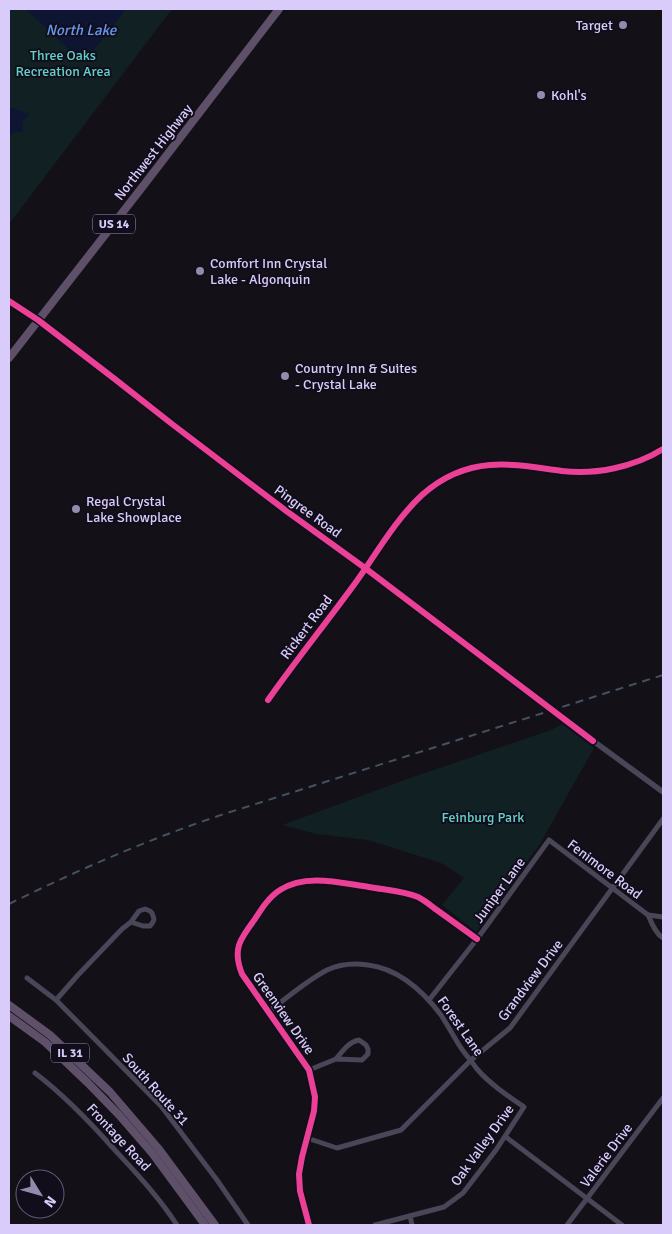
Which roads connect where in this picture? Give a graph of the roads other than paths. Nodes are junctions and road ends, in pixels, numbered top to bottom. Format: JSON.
{"nodes":[{"id":1,"x":279,"y":9,"type":"edge"},
{"id":2,"x":9,"y":301,"type":"edge"},
{"id":3,"x":38,"y":320,"type":"junction"},
{"id":4,"x":9,"y":358,"type":"edge"},
{"id":5,"x":663,"y":449,"type":"edge"},
{"id":6,"x":365,"y":568,"type":"junction"},
{"id":7,"x":268,"y":700,"type":"dead end"},
{"id":8,"x":663,"y":792,"type":"edge"},
{"id":9,"x":663,"y":819,"type":"edge"},
{"id":10,"x":549,"y":840,"type":"joint"},
{"id":11,"x":612,"y":888,"type":"junction"},
{"id":12,"x":648,"y":915,"type":"junction"},
{"id":13,"x":663,"y":917,"type":"edge"},
{"id":14,"x":131,"y":922,"type":"junction"},
{"id":15,"x":663,"y":938,"type":"edge"},
{"id":16,"x":476,"y":940,"type":"junction"},
{"id":17,"x":27,"y":978,"type":"dead end"},
{"id":18,"x":56,"y":1000,"type":"junction"},
{"id":19,"x":429,"y":1000,"type":"junction"},
{"id":20,"x":9,"y":1005,"type":"edge"},
{"id":21,"x":268,"y":1012,"type":"junction"},
{"id":22,"x":9,"y":1016,"type":"edge"},
{"id":23,"x":336,"y":1059,"type":"junction"},
{"id":24,"x":471,"y":1060,"type":"junction"},
{"id":25,"x":309,"y":1070,"type":"junction"},
{"id":26,"x":35,"y":1073,"type":"dead end"},
{"id":27,"x":663,"y":1098,"type":"edge"},
{"id":28,"x":524,"y":1107,"type":"joint"},
{"id":29,"x":506,"y":1137,"type":"junction"},
{"id":30,"x":307,"y":1138,"type":"junction"},
{"id":31,"x":587,"y":1199,"type":"junction"},
{"id":32,"x":410,"y":1216,"type":"junction"},
{"id":33,"x":178,"y":1225,"type":"edge"},
{"id":34,"x":205,"y":1225,"type":"edge"},
{"id":35,"x":215,"y":1225,"type":"edge"},
{"id":36,"x":248,"y":1225,"type":"edge"},
{"id":37,"x":309,"y":1225,"type":"edge"},
{"id":38,"x":374,"y":1225,"type":"edge"},
{"id":39,"x":412,"y":1225,"type":"edge"},
{"id":40,"x":567,"y":1225,"type":"edge"},
{"id":41,"x":622,"y":1225,"type":"edge"}],
"edges":[{"from":1,"to":3,"type":"main road","name":"Northwest Highway","number":"US 14"},
{"from":2,"to":3,"type":"street","name":"Pingree Road"},
{"from":3,"to":4,"type":"main road","name":"Northwest Highway","number":"US 14"},
{"from":3,"to":6,"type":"street","name":"Pingree Road"},
{"from":5,"to":6,"type":"street","name":"Rickert Road"},
{"from":6,"to":7,"type":"street","name":"Rickert Road"},
{"from":6,"to":8,"type":"street","name":"Pingree Road"},
{"from":9,"to":11,"type":"street","name":"Grandview Drive"},
{"from":10,"to":11,"type":"street","name":"Fenimore Road"},
{"from":10,"to":16,"type":"street","name":"Juniper Lane"},
{"from":11,"to":12,"type":"street","name":"Fenimore Road"},
{"from":11,"to":24,"type":"street","name":"Grandview Drive"},
{"from":12,"to":13,"type":"street","name":"Fenimore Road"},
{"from":12,"to":15,"type":"street","name":"Fenimore Road"},
{"from":14,"to":14,"type":"street"},
{"from":14,"to":18,"type":"street"},
{"from":16,"to":19,"type":"street","name":"Juniper Lane"},
{"from":16,"to":21,"type":"street","name":"Greenview Drive"},
{"from":17,"to":18,"type":"street","name":"South Route 31"},
{"from":18,"to":36,"type":"street","name":"South Route 31"},
{"from":19,"to":21,"type":"street","name":"Forest Lane"},
{"from":19,"to":24,"type":"street","name":"Forest Lane"},
{"from":20,"to":35,"type":"main road","number":"IL 31"},
{"from":21,"to":25,"type":"street","name":"Greenview Drive"},
{"from":22,"to":34,"type":"main road","number":"IL 31"},
{"from":23,"to":23,"type":"street"},
{"from":23,"to":25,"type":"street"},
{"from":24,"to":28,"type":"street","name":"Forest Lane"},
{"from":24,"to":30,"type":"street","name":"Grandview Drive"},
{"from":25,"to":30,"type":"street","name":"Greenview Drive"},
{"from":26,"to":33,"type":"street","name":"Frontage Road"},
{"from":27,"to":31,"type":"street","name":"Valerie Drive"},
{"from":28,"to":29,"type":"street","name":"Oak Valley Drive"},
{"from":29,"to":31,"type":"street"},
{"from":29,"to":32,"type":"street","name":"Oak Valley Drive"},
{"from":30,"to":37,"type":"street","name":"Greenview Drive"},
{"from":31,"to":40,"type":"street","name":"Valerie Drive"},
{"from":31,"to":41,"type":"street"},
{"from":32,"to":38,"type":"street","name":"Oak Valley Drive"},
{"from":32,"to":39,"type":"street"}]}
